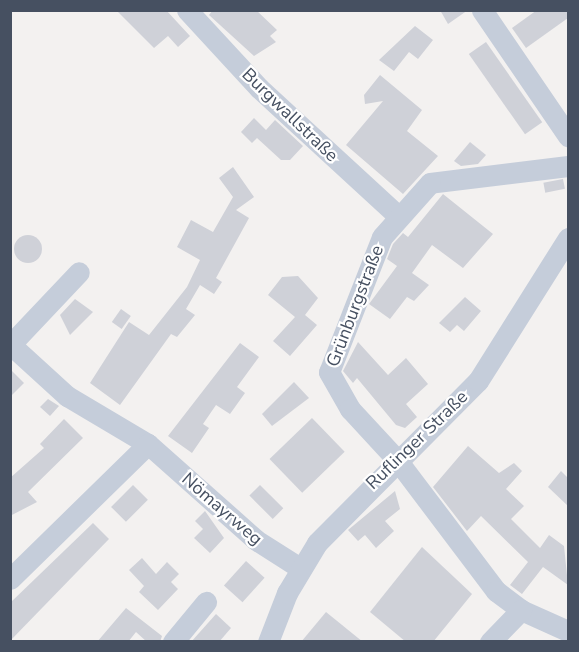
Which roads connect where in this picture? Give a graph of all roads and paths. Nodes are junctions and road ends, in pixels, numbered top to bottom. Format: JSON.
{"nodes":[{"id":1,"x":188,"y":10,"type":"edge"},
{"id":2,"x":482,"y":10,"type":"edge"},
{"id":3,"x":568,"y":136,"type":"edge"},
{"id":4,"x":568,"y":166,"type":"edge"},
{"id":5,"x":397,"y":214,"type":"junction"},
{"id":6,"x":568,"y":238,"type":"edge"},
{"id":7,"x":79,"y":272,"type":"dead end"},
{"id":8,"x":11,"y":345,"type":"edge"},
{"id":9,"x":148,"y":444,"type":"junction"},
{"id":10,"x":397,"y":460,"type":"junction"},
{"id":11,"x":300,"y":568,"type":"junction"},
{"id":12,"x":10,"y":579,"type":"edge"},
{"id":13,"x":206,"y":602,"type":"dead end"},
{"id":14,"x":521,"y":610,"type":"junction"},
{"id":15,"x":568,"y":631,"type":"edge"},
{"id":16,"x":173,"y":642,"type":"edge"},
{"id":17,"x":268,"y":642,"type":"edge"},
{"id":18,"x":490,"y":642,"type":"edge"}],
"edges":[{"from":1,"to":5,"type":"street","name":"Burgwallstraße"},
{"from":2,"to":3,"type":"street"},
{"from":4,"to":5,"type":"street","name":"Grünburgstraße"},
{"from":5,"to":10,"type":"street","name":"Grünburgstraße"},
{"from":6,"to":10,"type":"street","name":"Ruflinger Straße"},
{"from":7,"to":8,"type":"street"},
{"from":8,"to":9,"type":"street","name":"Nömayrweg"},
{"from":9,"to":11,"type":"street","name":"Nömayrweg"},
{"from":9,"to":12,"type":"street"},
{"from":10,"to":11,"type":"street","name":"Ruflinger Straße"},
{"from":10,"to":14,"type":"street","name":"Grünburgstraße"},
{"from":11,"to":17,"type":"street","name":"Ruflinger Straße"},
{"from":13,"to":16,"type":"street"},
{"from":14,"to":15,"type":"street","name":"Grünburgstraße"},
{"from":14,"to":18,"type":"street"}]}
